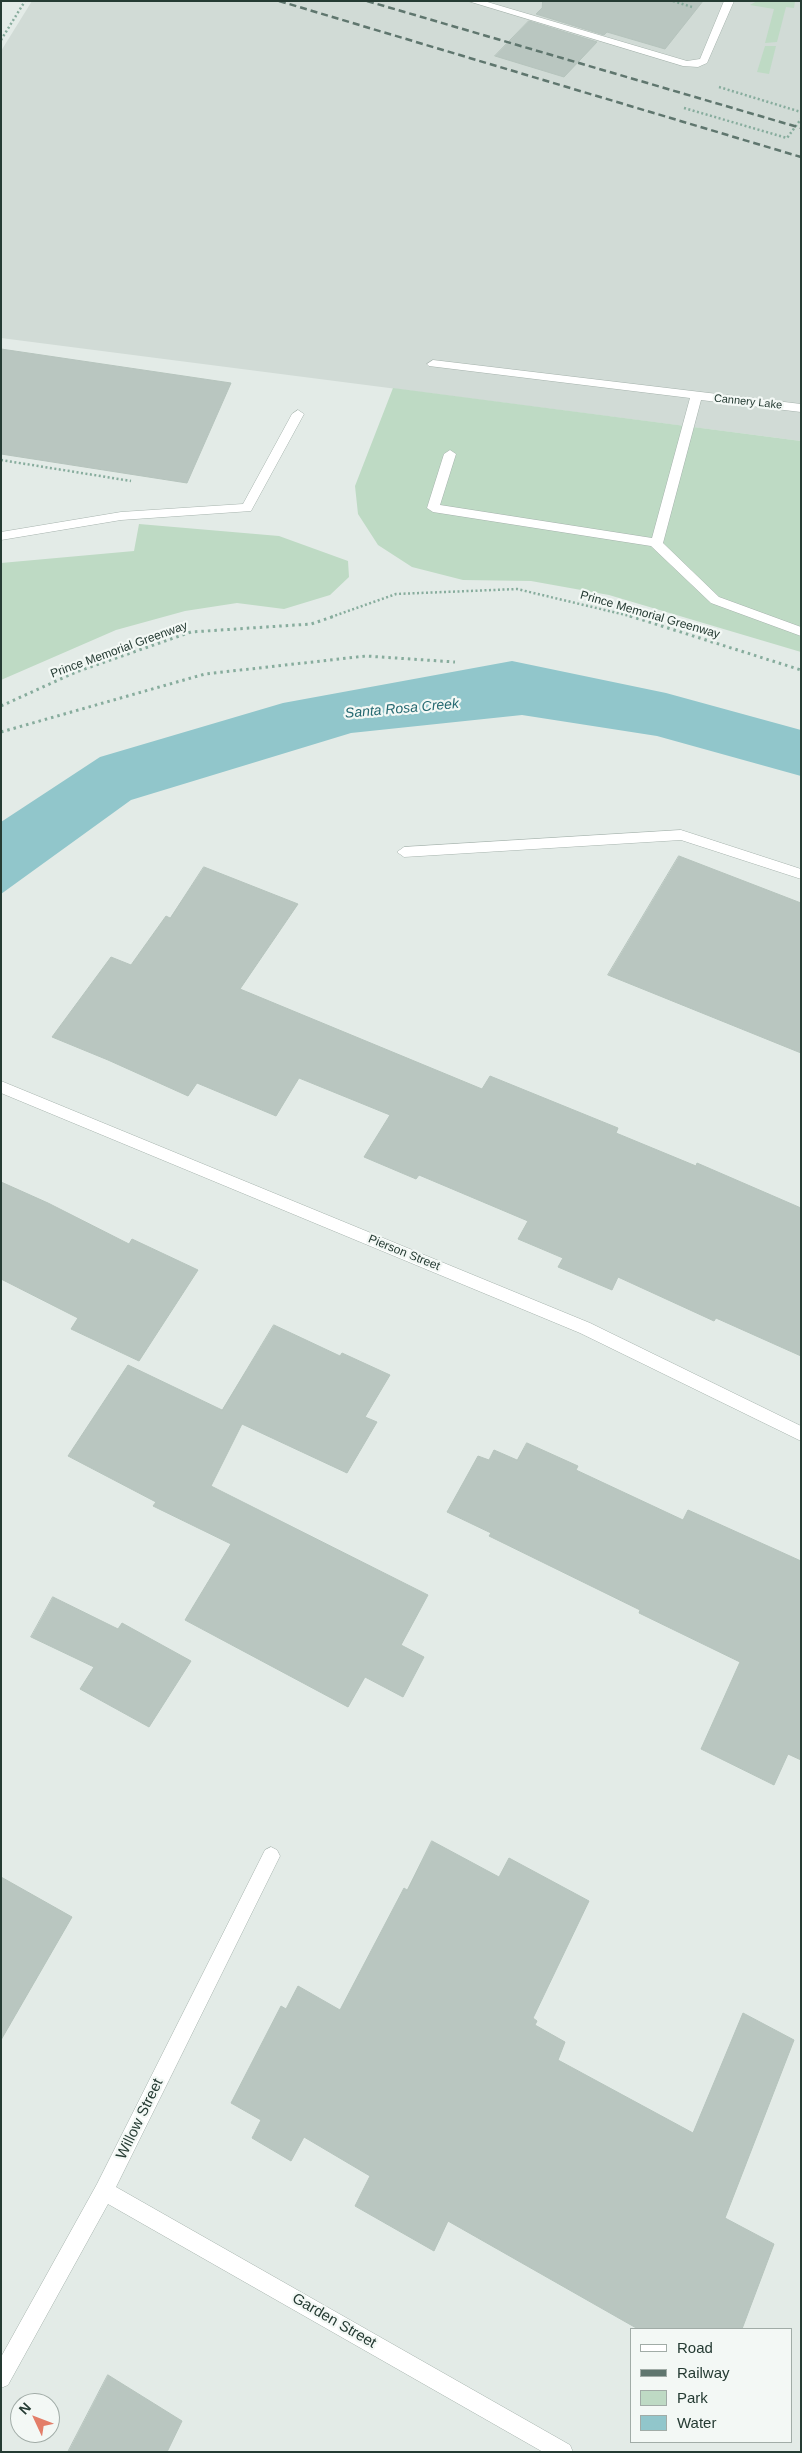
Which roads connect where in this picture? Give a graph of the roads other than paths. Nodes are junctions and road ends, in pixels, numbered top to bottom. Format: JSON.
{"nodes":[{"id":1,"x":472,"y":1,"type":"edge"},
{"id":2,"x":729,"y":1,"type":"edge"},
{"id":3,"x":433,"y":364,"type":"dead end"},
{"id":4,"x":696,"y":396,"type":"junction"},
{"id":5,"x":801,"y":408,"type":"edge"},
{"id":6,"x":298,"y":414,"type":"dead end"},
{"id":7,"x":450,"y":454,"type":"dead end"},
{"id":8,"x":1,"y":536,"type":"edge"},
{"id":9,"x":656,"y":543,"type":"junction"},
{"id":10,"x":801,"y":632,"type":"edge"},
{"id":11,"x":404,"y":852,"type":"dead end"},
{"id":12,"x":801,"y":874,"type":"edge"},
{"id":13,"x":1,"y":1087,"type":"edge"},
{"id":14,"x":801,"y":1434,"type":"edge"},
{"id":15,"x":271,"y":1856,"type":"dead end"},
{"id":16,"x":104,"y":2191,"type":"junction"},
{"id":17,"x":1,"y":2378,"type":"edge"},
{"id":18,"x":563,"y":2452,"type":"edge"}],
"edges":[{"from":1,"to":2,"type":"street"},
{"from":3,"to":4,"type":"street","name":"Cannery Lake"},
{"from":4,"to":5,"type":"street","name":"Cannery Lake"},
{"from":4,"to":9,"type":"street"},
{"from":6,"to":8,"type":"street"},
{"from":7,"to":9,"type":"street"},
{"from":9,"to":10,"type":"street"},
{"from":11,"to":12,"type":"street"},
{"from":13,"to":14,"type":"street","name":"Pierson Street"},
{"from":15,"to":16,"type":"street","name":"Willow Street"},
{"from":16,"to":17,"type":"street","name":"Willow Street"},
{"from":16,"to":18,"type":"street","name":"Garden Street"}]}
